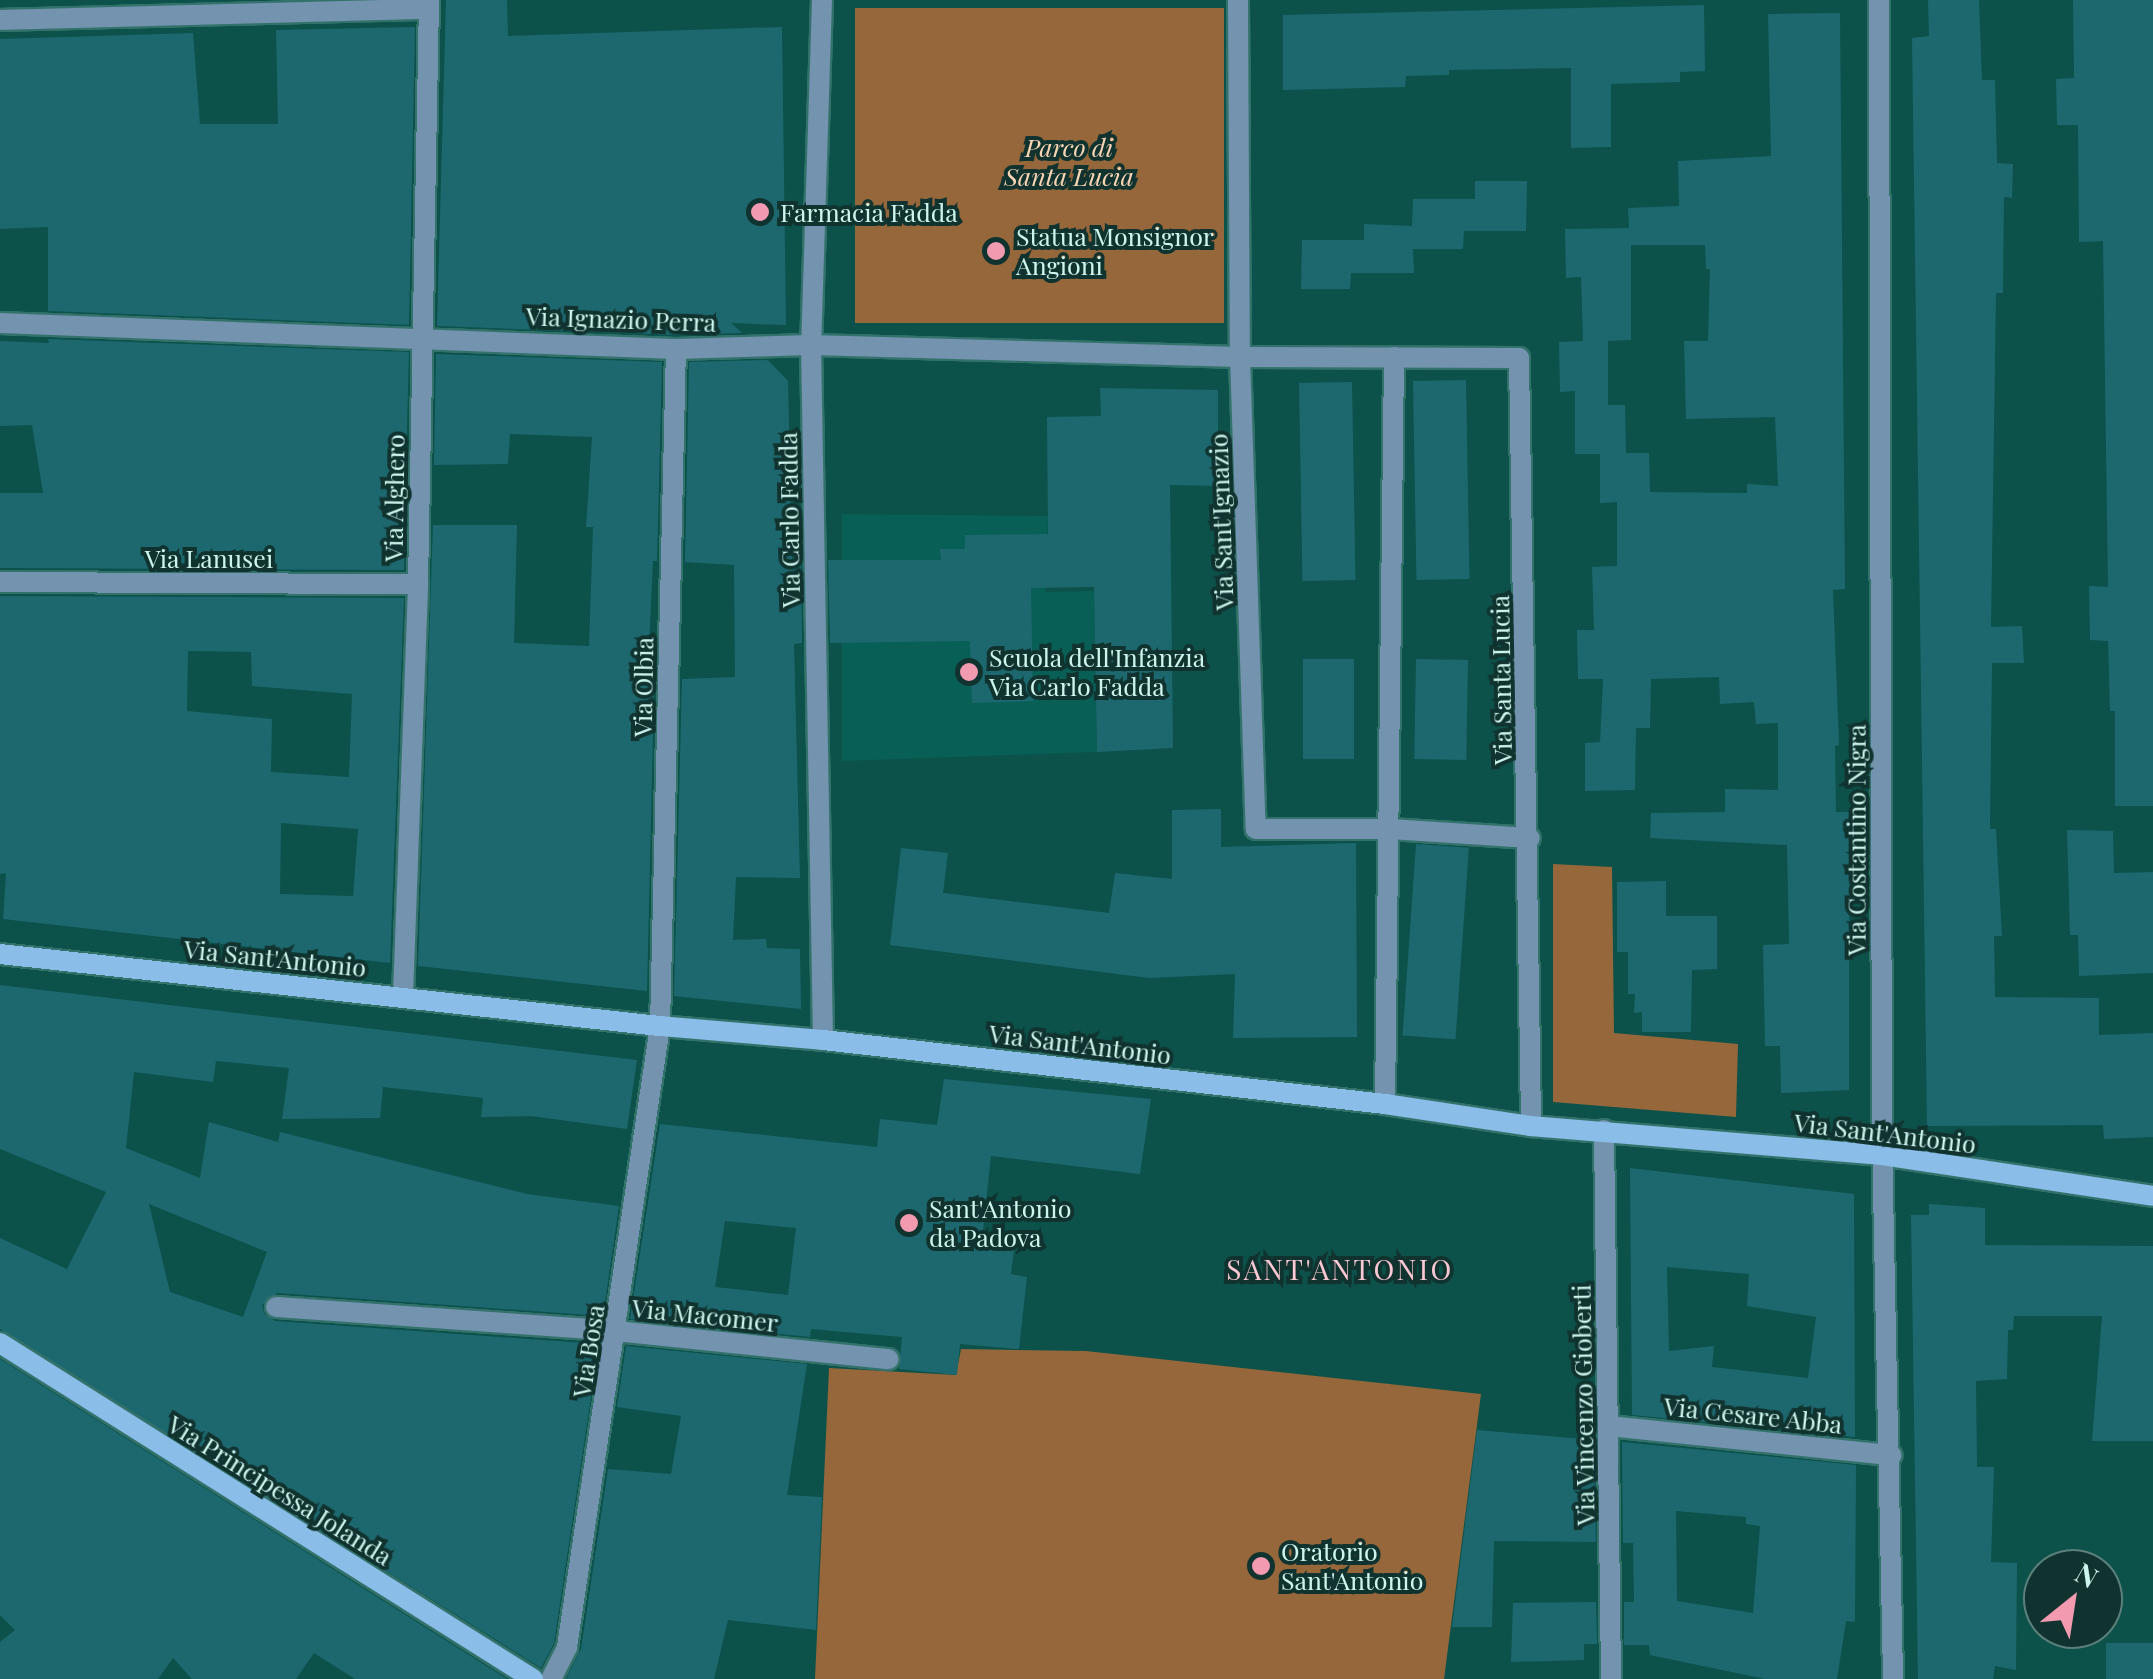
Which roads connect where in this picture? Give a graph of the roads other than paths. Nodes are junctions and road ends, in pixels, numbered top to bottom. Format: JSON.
{"nodes":[{"id":1,"x":822,"y":0,"type":"edge"},
{"id":2,"x":1238,"y":0,"type":"edge"},
{"id":3,"x":1879,"y":0,"type":"edge"},
{"id":4,"x":429,"y":5,"type":"edge"},
{"id":5,"x":142,"y":8,"type":"edge"},
{"id":6,"x":0,"y":20,"type":"edge"},
{"id":7,"x":0,"y":323,"type":"edge"},
{"id":8,"x":421,"y":337,"type":"junction"},
{"id":9,"x":811,"y":345,"type":"junction"},
{"id":10,"x":676,"y":349,"type":"junction"},
{"id":11,"x":1240,"y":357,"type":"junction"},
{"id":12,"x":1394,"y":357,"type":"junction"},
{"id":13,"x":0,"y":582,"type":"edge"},
{"id":14,"x":418,"y":584,"type":"junction"},
{"id":15,"x":1390,"y":830,"type":"junction"},
{"id":16,"x":1530,"y":838,"type":"junction"},
{"id":17,"x":0,"y":954,"type":"edge"},
{"id":18,"x":404,"y":996,"type":"junction"},
{"id":19,"x":660,"y":1026,"type":"junction"},
{"id":20,"x":823,"y":1040,"type":"junction"},
{"id":21,"x":1385,"y":1104,"type":"junction"},
{"id":22,"x":1532,"y":1126,"type":"junction"},
{"id":23,"x":1604,"y":1130,"type":"junction"},
{"id":24,"x":1882,"y":1155,"type":"junction"},
{"id":25,"x":2153,"y":1196,"type":"edge"},
{"id":26,"x":276,"y":1308,"type":"dead end"},
{"id":27,"x":616,"y":1331,"type":"junction"},
{"id":28,"x":0,"y":1343,"type":"edge"},
{"id":29,"x":889,"y":1359,"type":"dead end"},
{"id":30,"x":1609,"y":1426,"type":"junction"},
{"id":31,"x":1892,"y":1455,"type":"junction"},
{"id":32,"x":533,"y":1679,"type":"edge"},
{"id":33,"x":551,"y":1679,"type":"edge"},
{"id":34,"x":1611,"y":1679,"type":"edge"},
{"id":35,"x":1894,"y":1679,"type":"edge"}],
"edges":[{"from":1,"to":9,"type":"street","name":"Via Carlo Fadda"},
{"from":2,"to":11,"type":"street","name":"Via Sant'Ignazio"},
{"from":3,"to":24,"type":"street","name":"Via Costantino Nigra"},
{"from":4,"to":5,"type":"street"},
{"from":4,"to":8,"type":"street","name":"Via Alghero"},
{"from":5,"to":6,"type":"street"},
{"from":7,"to":8,"type":"street","name":"Via Ignazio Perra"},
{"from":8,"to":10,"type":"street","name":"Via Ignazio Perra"},
{"from":8,"to":14,"type":"street","name":"Via Alghero"},
{"from":9,"to":10,"type":"street","name":"Via Ignazio Perra"},
{"from":9,"to":11,"type":"street","name":"Via Ignazio Perra"},
{"from":9,"to":20,"type":"street","name":"Via Carlo Fadda"},
{"from":10,"to":19,"type":"street","name":"Via Olbia"},
{"from":11,"to":12,"type":"street","name":"Via Santa Lucia"},
{"from":11,"to":15,"type":"street","name":"Via Sant'Ignazio"},
{"from":12,"to":15,"type":"street"},
{"from":12,"to":16,"type":"street","name":"Via Santa Lucia"},
{"from":13,"to":14,"type":"street","name":"Via Lanusei"},
{"from":14,"to":18,"type":"street","name":"Via Alghero"},
{"from":15,"to":16,"type":"street","name":"Via Sant'Ignazio"},
{"from":15,"to":21,"type":"street"},
{"from":16,"to":22,"type":"street","name":"Via Santa Lucia"},
{"from":17,"to":18,"type":"street","name":"Via Sant'Antonio"},
{"from":18,"to":19,"type":"street","name":"Via Sant'Antonio"},
{"from":19,"to":20,"type":"street","name":"Via Sant'Antonio"},
{"from":19,"to":27,"type":"street","name":"Via Bosa"},
{"from":20,"to":21,"type":"street","name":"Via Sant'Antonio"},
{"from":21,"to":22,"type":"street","name":"Via Sant'Antonio"},
{"from":22,"to":23,"type":"street","name":"Via Sant'Antonio"},
{"from":23,"to":24,"type":"street","name":"Via Sant'Antonio"},
{"from":23,"to":30,"type":"street","name":"Via Vincenzo Gioberti"},
{"from":24,"to":25,"type":"street","name":"Via Sant'Antonio"},
{"from":24,"to":31,"type":"street","name":"Via Costantino Nigra"},
{"from":26,"to":27,"type":"street","name":"Via Macomer"},
{"from":27,"to":29,"type":"street","name":"Via Macomer"},
{"from":27,"to":33,"type":"street","name":"Via Bosa"},
{"from":28,"to":32,"type":"street","name":"Via Principessa Jolanda"},
{"from":30,"to":31,"type":"street","name":"Via Cesare Abba"},
{"from":30,"to":34,"type":"street","name":"Via Vincenzo Gioberti"},
{"from":31,"to":35,"type":"street","name":"Via Costantino Nigra"}]}
